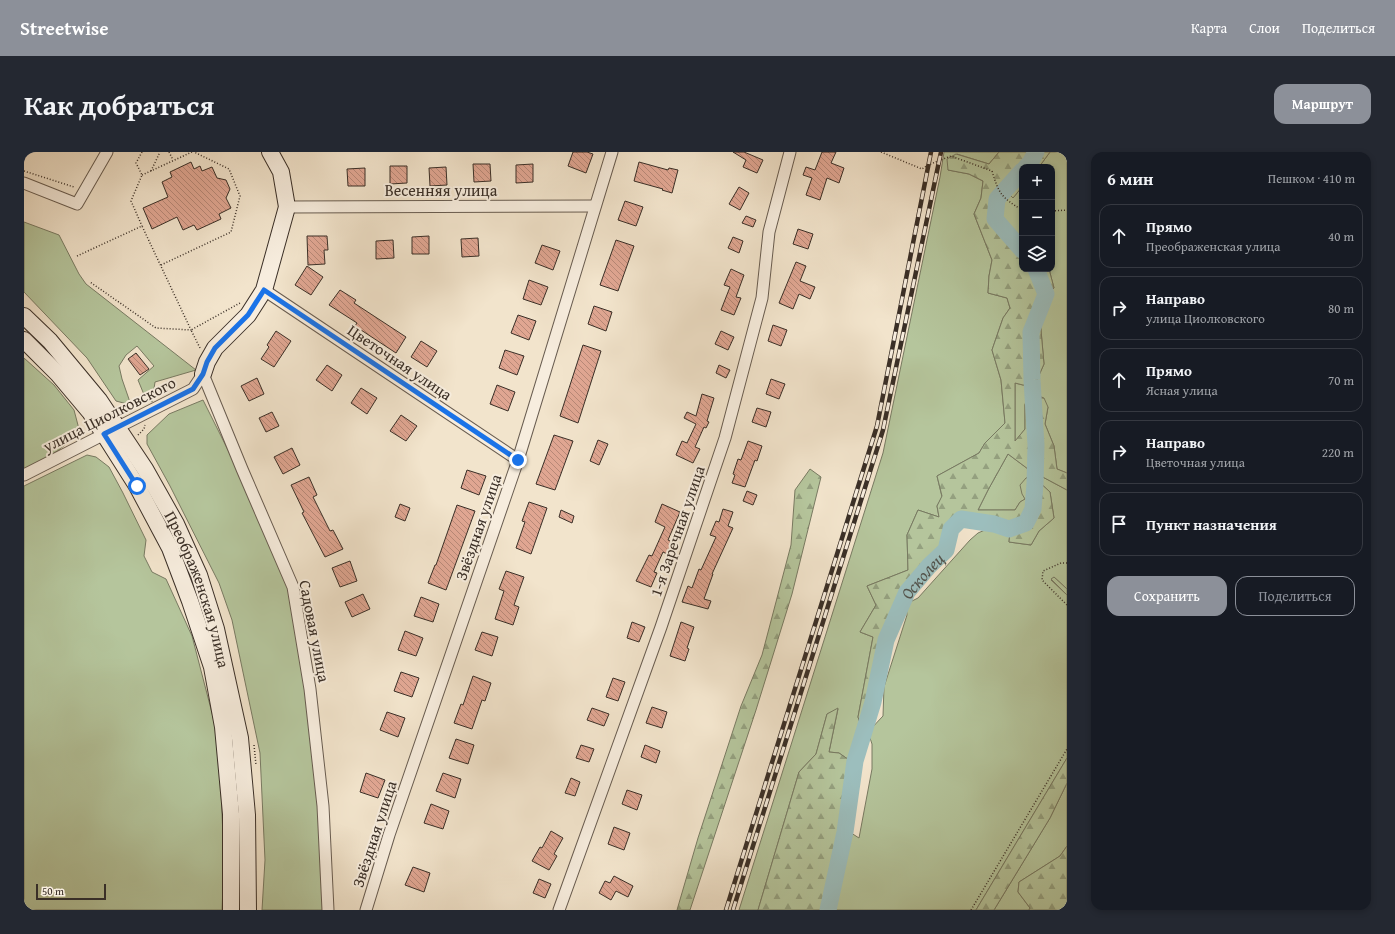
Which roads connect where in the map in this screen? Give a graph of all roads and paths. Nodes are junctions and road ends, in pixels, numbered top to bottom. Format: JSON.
{"nodes":[{"id":1,"x":107,"y":152,"type":"edge"},
{"id":2,"x":142,"y":152,"type":"edge"},
{"id":3,"x":160,"y":152,"type":"edge"},
{"id":4,"x":169,"y":152,"type":"edge"},
{"id":5,"x":193,"y":152,"type":"edge"},
{"id":6,"x":270,"y":152,"type":"edge"},
{"id":7,"x":612,"y":152,"type":"edge"},
{"id":8,"x":790,"y":152,"type":"edge"},
{"id":9,"x":881,"y":152,"type":"edge"},
{"id":10,"x":173,"y":160,"type":"junction"},
{"id":11,"x":24,"y":171,"type":"edge"},
{"id":12,"x":151,"y":171,"type":"junction"},
{"id":13,"x":142,"y":175,"type":"junction"},
{"id":14,"x":24,"y":183,"type":"edge"},
{"id":15,"x":76,"y":188,"type":"dead end"},
{"id":16,"x":595,"y":206,"type":"junction"},
{"id":17,"x":287,"y":207,"type":"junction"},
{"id":18,"x":1019,"y":208,"type":"edge"},
{"id":19,"x":1067,"y":210,"type":"edge"},
{"id":20,"x":1055,"y":211,"type":"edge"},
{"id":21,"x":142,"y":226,"type":"junction"},
{"id":22,"x":77,"y":256,"type":"dead end"},
{"id":23,"x":161,"y":265,"type":"junction"},
{"id":24,"x":90,"y":282,"type":"dead end"},
{"id":25,"x":264,"y":290,"type":"junction"},
{"id":26,"x":244,"y":301,"type":"dead end"},
{"id":27,"x":24,"y":316,"type":"edge"},
{"id":28,"x":191,"y":330,"type":"junction"},
{"id":29,"x":24,"y":340,"type":"edge"},
{"id":30,"x":205,"y":368,"type":"junction"},
{"id":31,"x":110,"y":430,"type":"junction"},
{"id":32,"x":518,"y":460,"type":"junction"},
{"id":33,"x":24,"y":475,"type":"edge"},
{"id":34,"x":1067,"y":563,"type":"edge"},
{"id":35,"x":1067,"y":605,"type":"edge"},
{"id":36,"x":1067,"y":749,"type":"edge"},
{"id":37,"x":231,"y":910,"type":"edge"},
{"id":38,"x":248,"y":910,"type":"edge"},
{"id":39,"x":328,"y":910,"type":"edge"},
{"id":40,"x":366,"y":910,"type":"edge"},
{"id":41,"x":559,"y":910,"type":"edge"},
{"id":42,"x":971,"y":910,"type":"edge"}],
"edges":[{"from":1,"to":14,"type":"street"},
{"from":2,"to":13,"type":"path"},
{"from":3,"to":12,"type":"path"},
{"from":4,"to":10,"type":"path"},
{"from":5,"to":10,"type":"path"},
{"from":5,"to":23,"type":"path"},
{"from":6,"to":17,"type":"main road"},
{"from":7,"to":16,"type":"street","name":"Звёздная улица"},
{"from":8,"to":41,"type":"street","name":"1-я Заречная улица"},
{"from":9,"to":18,"type":"path"},
{"from":10,"to":12,"type":"path"},
{"from":11,"to":15,"type":"path"},
{"from":12,"to":13,"type":"path"},
{"from":13,"to":21,"type":"path"},
{"from":16,"to":17,"type":"street","name":"Весенняя улица"},
{"from":16,"to":32,"type":"street","name":"Звёздная улица"},
{"from":17,"to":25,"type":"main road"},
{"from":19,"to":20,"type":"path"},
{"from":21,"to":22,"type":"path"},
{"from":21,"to":23,"type":"path"},
{"from":23,"to":28,"type":"path"},
{"from":24,"to":28,"type":"path"},
{"from":25,"to":30,"type":"main road"},
{"from":25,"to":32,"type":"street","name":"Цветочная улица"},
{"from":26,"to":28,"type":"path"},
{"from":27,"to":31,"type":"main road","name":"Преображенская улица"},
{"from":28,"to":30,"type":"path"},
{"from":29,"to":31,"type":"main road","name":"Преображенская улица"},
{"from":30,"to":31,"type":"street","name":"улица Циолковского"},
{"from":30,"to":39,"type":"street","name":"Садовая улица"},
{"from":31,"to":33,"type":"street","name":"улица Циолковского"},
{"from":31,"to":37,"type":"main road","name":"Преображенская улица"},
{"from":31,"to":38,"type":"main road","name":"Преображенская улица"},
{"from":32,"to":40,"type":"street","name":"Звёздная улица"},
{"from":34,"to":35,"type":"path"},
{"from":36,"to":42,"type":"path"}]}
